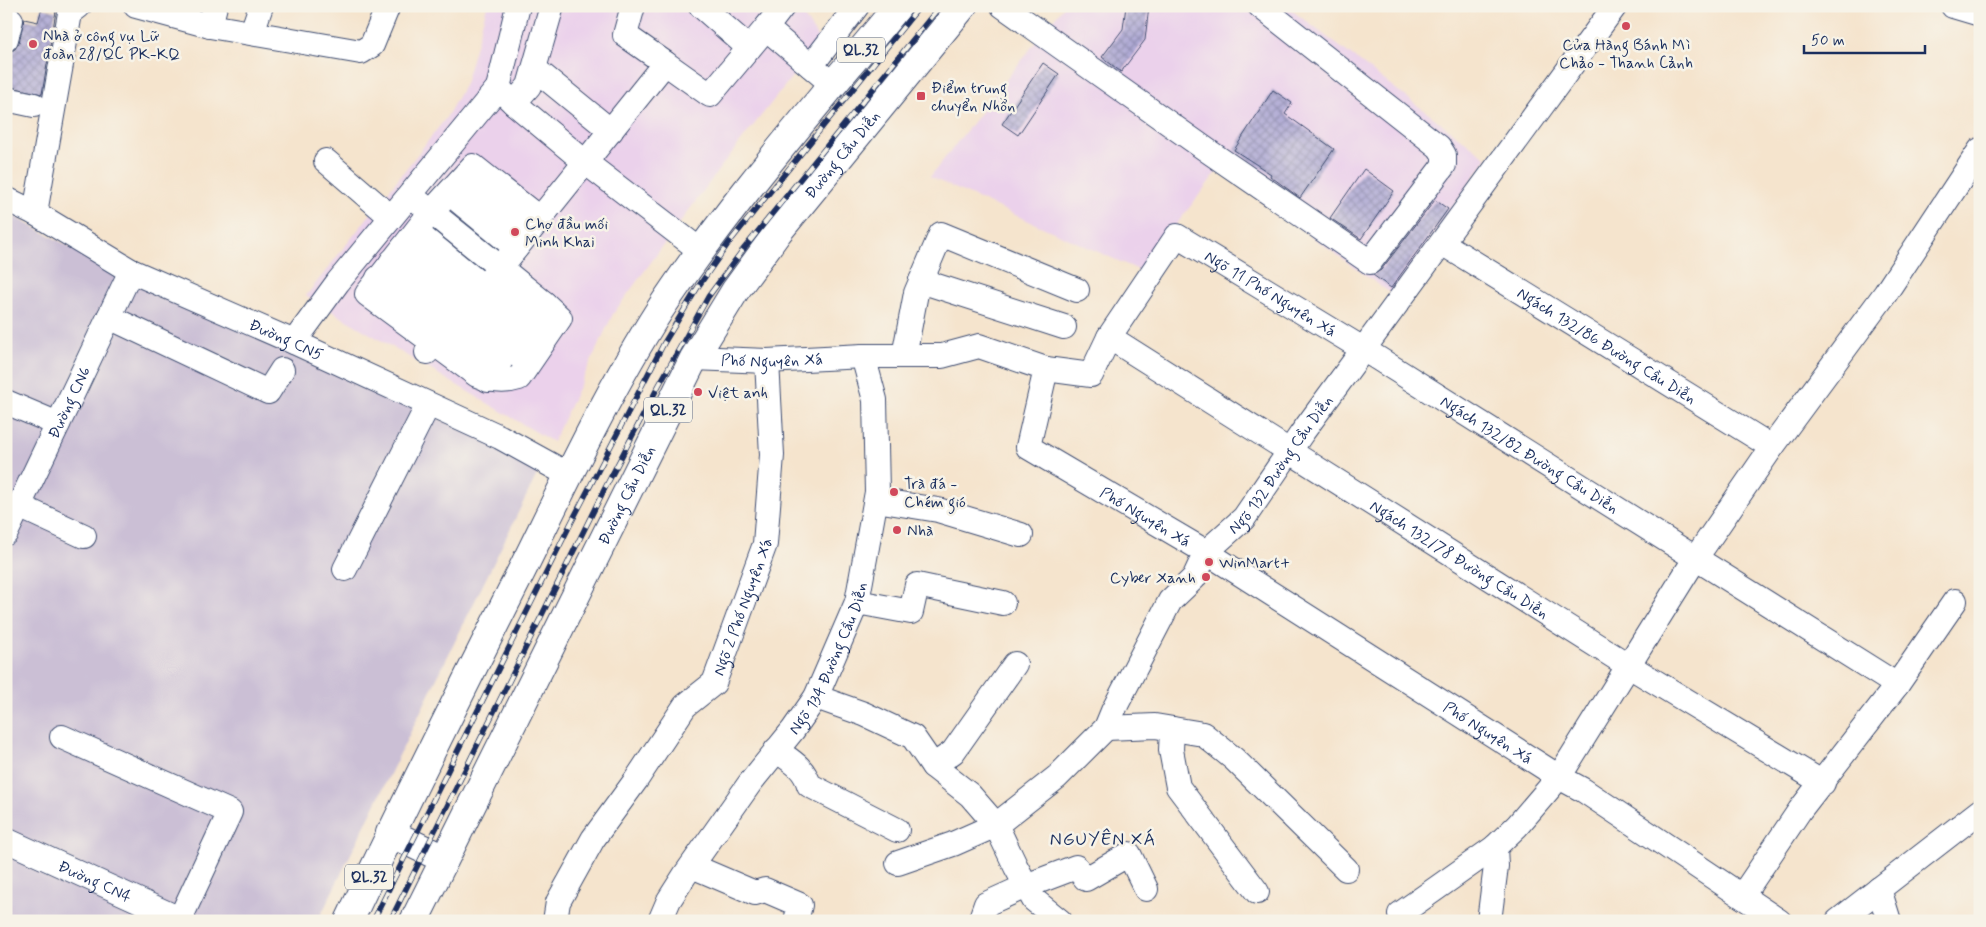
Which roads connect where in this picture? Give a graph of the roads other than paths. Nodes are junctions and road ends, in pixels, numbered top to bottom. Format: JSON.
{"nodes":[{"id":1,"x":78,"y":6,"type":"edge"},
{"id":2,"x":136,"y":6,"type":"edge"},
{"id":3,"x":261,"y":6,"type":"edge"},
{"id":4,"x":388,"y":6,"type":"edge"},
{"id":5,"x":518,"y":6,"type":"edge"},
{"id":6,"x":552,"y":6,"type":"edge"},
{"id":7,"x":633,"y":6,"type":"edge"},
{"id":8,"x":701,"y":6,"type":"edge"},
{"id":9,"x":783,"y":6,"type":"edge"},
{"id":10,"x":857,"y":6,"type":"edge"},
{"id":11,"x":898,"y":6,"type":"edge"},
{"id":12,"x":963,"y":6,"type":"edge"},
{"id":13,"x":1004,"y":6,"type":"edge"},
{"id":14,"x":1260,"y":6,"type":"edge"},
{"id":15,"x":1615,"y":6,"type":"edge"},
{"id":16,"x":1953,"y":6,"type":"edge"},
{"id":17,"x":1979,"y":14,"type":"edge"},
{"id":18,"x":213,"y":16,"type":"edge"},
{"id":19,"x":766,"y":28,"type":"junction"},
{"id":20,"x":252,"y":32,"type":"junction"},
{"id":21,"x":749,"y":48,"type":"junction"},
{"id":22,"x":665,"y":64,"type":"junction"},
{"id":23,"x":811,"y":66,"type":"junction"},
{"id":24,"x":535,"y":69,"type":"junction"},
{"id":25,"x":832,"y":84,"type":"junction"},
{"id":26,"x":506,"y":95,"type":"junction"},
{"id":27,"x":6,"y":98,"type":"edge"},
{"id":28,"x":34,"y":105,"type":"dead end"},
{"id":29,"x":611,"y":131,"type":"junction"},
{"id":30,"x":1980,"y":150,"type":"edge"},
{"id":31,"x":326,"y":161,"type":"dead end"},
{"id":32,"x":585,"y":162,"type":"junction"},
{"id":33,"x":454,"y":187,"type":"junction"},
{"id":34,"x":410,"y":195,"type":"junction"},
{"id":35,"x":6,"y":199,"type":"edge"},
{"id":36,"x":432,"y":212,"type":"junction"},
{"id":37,"x":35,"y":213,"type":"junction"},
{"id":38,"x":391,"y":217,"type":"junction"},
{"id":39,"x":528,"y":233,"type":"junction"},
{"id":40,"x":1442,"y":243,"type":"junction"},
{"id":41,"x":701,"y":251,"type":"junction"},
{"id":42,"x":397,"y":255,"type":"junction"},
{"id":43,"x":131,"y":271,"type":"junction"},
{"id":44,"x":921,"y":281,"type":"junction"},
{"id":45,"x":1077,"y":290,"type":"dead end"},
{"id":46,"x":465,"y":309,"type":"junction"},
{"id":47,"x":109,"y":318,"type":"junction"},
{"id":48,"x":1064,"y":326,"type":"dead end"},
{"id":49,"x":1109,"y":337,"type":"junction"},
{"id":50,"x":294,"y":342,"type":"junction"},
{"id":51,"x":515,"y":342,"type":"junction"},
{"id":52,"x":540,"y":348,"type":"junction"},
{"id":53,"x":1364,"y":349,"type":"junction"},
{"id":54,"x":863,"y":356,"type":"junction"},
{"id":55,"x":904,"y":356,"type":"junction"},
{"id":56,"x":694,"y":358,"type":"junction"},
{"id":57,"x":767,"y":360,"type":"junction"},
{"id":58,"x":1046,"y":369,"type":"junction"},
{"id":59,"x":282,"y":370,"type":"dead end"},
{"id":60,"x":6,"y":402,"type":"edge"},
{"id":61,"x":428,"y":404,"type":"junction"},
{"id":62,"x":58,"y":424,"type":"junction"},
{"id":63,"x":1772,"y":447,"type":"junction"},
{"id":64,"x":1291,"y":450,"type":"junction"},
{"id":65,"x":569,"y":475,"type":"junction"},
{"id":66,"x":876,"y":500,"type":"junction"},
{"id":67,"x":19,"y":506,"type":"junction"},
{"id":68,"x":6,"y":533,"type":"edge"},
{"id":69,"x":1021,"y":534,"type":"dead end"},
{"id":70,"x":84,"y":536,"type":"dead end"},
{"id":71,"x":1206,"y":552,"type":"junction"},
{"id":72,"x":1695,"y":559,"type":"junction"},
{"id":73,"x":345,"y":570,"type":"dead end"},
{"id":74,"x":1955,"y":601,"type":"dead end"},
{"id":75,"x":857,"y":602,"type":"junction"},
{"id":76,"x":1003,"y":603,"type":"dead end"},
{"id":77,"x":1015,"y":664,"type":"dead end"},
{"id":78,"x":1628,"y":666,"type":"junction"},
{"id":79,"x":1897,"y":686,"type":"junction"},
{"id":80,"x":816,"y":697,"type":"junction"},
{"id":81,"x":1106,"y":728,"type":"junction"},
{"id":82,"x":1172,"y":729,"type":"junction"},
{"id":83,"x":62,"y":737,"type":"dead end"},
{"id":84,"x":776,"y":750,"type":"junction"},
{"id":85,"x":933,"y":766,"type":"junction"},
{"id":86,"x":1558,"y":777,"type":"junction"},
{"id":87,"x":1823,"y":783,"type":"junction"},
{"id":88,"x":1980,"y":811,"type":"edge"},
{"id":89,"x":996,"y":825,"type":"junction"},
{"id":90,"x":897,"y":830,"type":"dead end"},
{"id":91,"x":390,"y":834,"type":"junction"},
{"id":92,"x":6,"y":840,"type":"edge"},
{"id":93,"x":1495,"y":847,"type":"junction"},
{"id":94,"x":444,"y":859,"type":"junction"},
{"id":95,"x":898,"y":863,"type":"dead end"},
{"id":96,"x":692,"y":866,"type":"junction"},
{"id":97,"x":1346,"y":869,"type":"dead end"},
{"id":98,"x":1026,"y":886,"type":"junction"},
{"id":99,"x":1146,"y":889,"type":"dead end"},
{"id":100,"x":1879,"y":889,"type":"junction"},
{"id":101,"x":1257,"y":892,"type":"dead end"},
{"id":102,"x":1742,"y":896,"type":"junction"},
{"id":103,"x":1400,"y":914,"type":"dead end"},
{"id":104,"x":182,"y":920,"type":"edge"},
{"id":105,"x":349,"y":921,"type":"edge"},
{"id":106,"x":414,"y":921,"type":"edge"},
{"id":107,"x":555,"y":921,"type":"edge"},
{"id":108,"x":660,"y":921,"type":"edge"},
{"id":109,"x":796,"y":921,"type":"edge"},
{"id":110,"x":980,"y":921,"type":"edge"},
{"id":111,"x":1060,"y":921,"type":"edge"},
{"id":112,"x":1489,"y":921,"type":"edge"},
{"id":113,"x":1779,"y":921,"type":"edge"},
{"id":114,"x":1838,"y":921,"type":"edge"},
{"id":115,"x":1889,"y":921,"type":"edge"}],
"edges":[{"from":1,"to":37,"type":"street"},
{"from":2,"to":18,"type":"street"},
{"from":3,"to":20,"type":"street"},
{"from":4,"to":20,"type":"street"},
{"from":5,"to":26,"type":"street"},
{"from":6,"to":24,"type":"street"},
{"from":7,"to":22,"type":"street"},
{"from":8,"to":21,"type":"street"},
{"from":9,"to":19,"type":"street"},
{"from":10,"to":23,"type":"street"},
{"from":11,"to":25,"type":"highway","number":"QL.32"},
{"from":12,"to":56,"type":"highway","name":"Đường Cầu Diễn","number":"QL.32"},
{"from":13,"to":14,"type":"street"},
{"from":15,"to":40,"type":"street","name":"Ngõ 132 Đường Cầu Diễn"},
{"from":16,"to":17,"type":"street"},
{"from":18,"to":20,"type":"street"},
{"from":19,"to":21,"type":"street"},
{"from":19,"to":23,"type":"street"},
{"from":21,"to":22,"type":"street"},
{"from":22,"to":29,"type":"street"},
{"from":23,"to":25,"type":"street"},
{"from":24,"to":26,"type":"street"},
{"from":24,"to":29,"type":"street"},
{"from":25,"to":41,"type":"highway","number":"QL.32"},
{"from":26,"to":32,"type":"street"},
{"from":26,"to":34,"type":"street"},
{"from":27,"to":28,"type":"street"},
{"from":29,"to":32,"type":"street"},
{"from":30,"to":63,"type":"street"},
{"from":31,"to":38,"type":"street"},
{"from":32,"to":39,"type":"street"},
{"from":32,"to":41,"type":"street"},
{"from":33,"to":36,"type":"street"},
{"from":33,"to":39,"type":"street"},
{"from":33,"to":39,"type":"street"},
{"from":34,"to":36,"type":"street"},
{"from":34,"to":38,"type":"street"},
{"from":35,"to":37,"type":"street","name":"Đường CN5"},
{"from":36,"to":42,"type":"street"},
{"from":36,"to":46,"type":"street"},
{"from":37,"to":43,"type":"street","name":"Đường CN5"},
{"from":38,"to":50,"type":"street"},
{"from":39,"to":46,"type":"street"},
{"from":40,"to":53,"type":"street","name":"Ngõ 132 Đường Cầu Diễn"},
{"from":40,"to":63,"type":"street","name":"Ngách 132/86 Đường Cầu Diễn"},
{"from":41,"to":65,"type":"highway","number":"QL.32"},
{"from":42,"to":46,"type":"street"},
{"from":42,"to":46,"type":"street"},
{"from":42,"to":46,"type":"street"},
{"from":43,"to":47,"type":"street","name":"Đường CN6"},
{"from":43,"to":50,"type":"street","name":"Đường CN5"},
{"from":44,"to":45,"type":"street"},
{"from":44,"to":48,"type":"street"},
{"from":44,"to":55,"type":"street"},
{"from":46,"to":51,"type":"street"},
{"from":46,"to":51,"type":"street"},
{"from":46,"to":51,"type":"street"},
{"from":47,"to":59,"type":"street"},
{"from":47,"to":62,"type":"street","name":"Đường CN6"},
{"from":49,"to":53,"type":"street","name":"Ngõ 11 Phố Nguyên Xá"},
{"from":49,"to":58,"type":"street"},
{"from":49,"to":64,"type":"street","name":"Ngách 132/78 Đường Cầu Diễn"},
{"from":50,"to":61,"type":"street","name":"Đường CN5"},
{"from":51,"to":52,"type":"street"},
{"from":51,"to":52,"type":"street"},
{"from":51,"to":52,"type":"street"},
{"from":53,"to":64,"type":"street","name":"Ngõ 132 Đường Cầu Diễn"},
{"from":53,"to":72,"type":"street","name":"Ngách 132/82 Đường Cầu Diễn"},
{"from":54,"to":55,"type":"street","name":"Phố Nguyên Xá"},
{"from":54,"to":57,"type":"street","name":"Phố Nguyên Xá"},
{"from":54,"to":66,"type":"street","name":"Ngõ 134 Đường Cầu Diễn"},
{"from":55,"to":58,"type":"street","name":"Phố Nguyên Xá"},
{"from":56,"to":57,"type":"street","name":"Phố Nguyên Xá"},
{"from":56,"to":94,"type":"highway","name":"Đường Cầu Diễn","number":"QL.32"},
{"from":57,"to":107,"type":"street","name":"Ngõ 2 Phố Nguyên Xá"},
{"from":58,"to":71,"type":"street","name":"Phố Nguyên Xá"},
{"from":60,"to":62,"type":"street"},
{"from":61,"to":65,"type":"street","name":"Đường CN5"},
{"from":61,"to":73,"type":"street"},
{"from":62,"to":67,"type":"street","name":"Đường CN6"},
{"from":63,"to":72,"type":"street"},
{"from":64,"to":71,"type":"street","name":"Ngõ 132 Đường Cầu Diễn"},
{"from":64,"to":78,"type":"street","name":"Ngách 132/78 Đường Cầu Diễn"},
{"from":65,"to":91,"type":"highway","number":"QL.32"},
{"from":66,"to":69,"type":"street"},
{"from":66,"to":75,"type":"street","name":"Ngõ 134 Đường Cầu Diễn"},
{"from":67,"to":68,"type":"street","name":"Đường CN6"},
{"from":67,"to":70,"type":"street"},
{"from":71,"to":81,"type":"street","name":"Ngõ 132 Đường Cầu Diễn"},
{"from":71,"to":86,"type":"street","name":"Phố Nguyên Xá"},
{"from":72,"to":78,"type":"street"},
{"from":72,"to":79,"type":"street","name":"Ngách 132/82 Đường Cầu Diễn"},
{"from":74,"to":79,"type":"street"},
{"from":75,"to":76,"type":"street"},
{"from":75,"to":80,"type":"street","name":"Ngõ 134 Đường Cầu Diễn"},
{"from":77,"to":85,"type":"street"},
{"from":78,"to":86,"type":"street"},
{"from":78,"to":87,"type":"street","name":"Ngách 132/78 Đường Cầu Diễn"},
{"from":79,"to":87,"type":"street"},
{"from":80,"to":84,"type":"street","name":"Ngõ 134 Đường Cầu Diễn"},
{"from":80,"to":85,"type":"street"},
{"from":81,"to":82,"type":"street"},
{"from":81,"to":89,"type":"street","name":"Ngõ 132 Đường Cầu Diễn"},
{"from":82,"to":97,"type":"street"},
{"from":82,"to":101,"type":"street"},
{"from":83,"to":104,"type":"street"},
{"from":84,"to":90,"type":"street"},
{"from":84,"to":96,"type":"street","name":"Ngõ 134 Đường Cầu Diễn"},
{"from":85,"to":89,"type":"street"},
{"from":86,"to":93,"type":"street"},
{"from":86,"to":102,"type":"street","name":"Phố Nguyên Xá"},
{"from":87,"to":102,"type":"street"},
{"from":88,"to":100,"type":"street"},
{"from":89,"to":95,"type":"street","name":"Ngõ 132 Đường Cầu Diễn"},
{"from":89,"to":98,"type":"street"},
{"from":91,"to":94,"type":"highway"},
{"from":91,"to":105,"type":"highway","number":"QL.32"},
{"from":92,"to":104,"type":"street","name":"Đường CN4"},
{"from":93,"to":103,"type":"street"},
{"from":93,"to":112,"type":"street"},
{"from":94,"to":106,"type":"highway","name":"Đường Cầu Diễn","number":"QL.32"},
{"from":96,"to":108,"type":"street","name":"Ngõ 134 Đường Cầu Diễn"},
{"from":96,"to":109,"type":"street"},
{"from":98,"to":99,"type":"street"},
{"from":98,"to":110,"type":"street"},
{"from":98,"to":111,"type":"street"},
{"from":100,"to":114,"type":"street"},
{"from":100,"to":115,"type":"street"},
{"from":102,"to":113,"type":"street","name":"Phố Nguyên Xá"}]}
